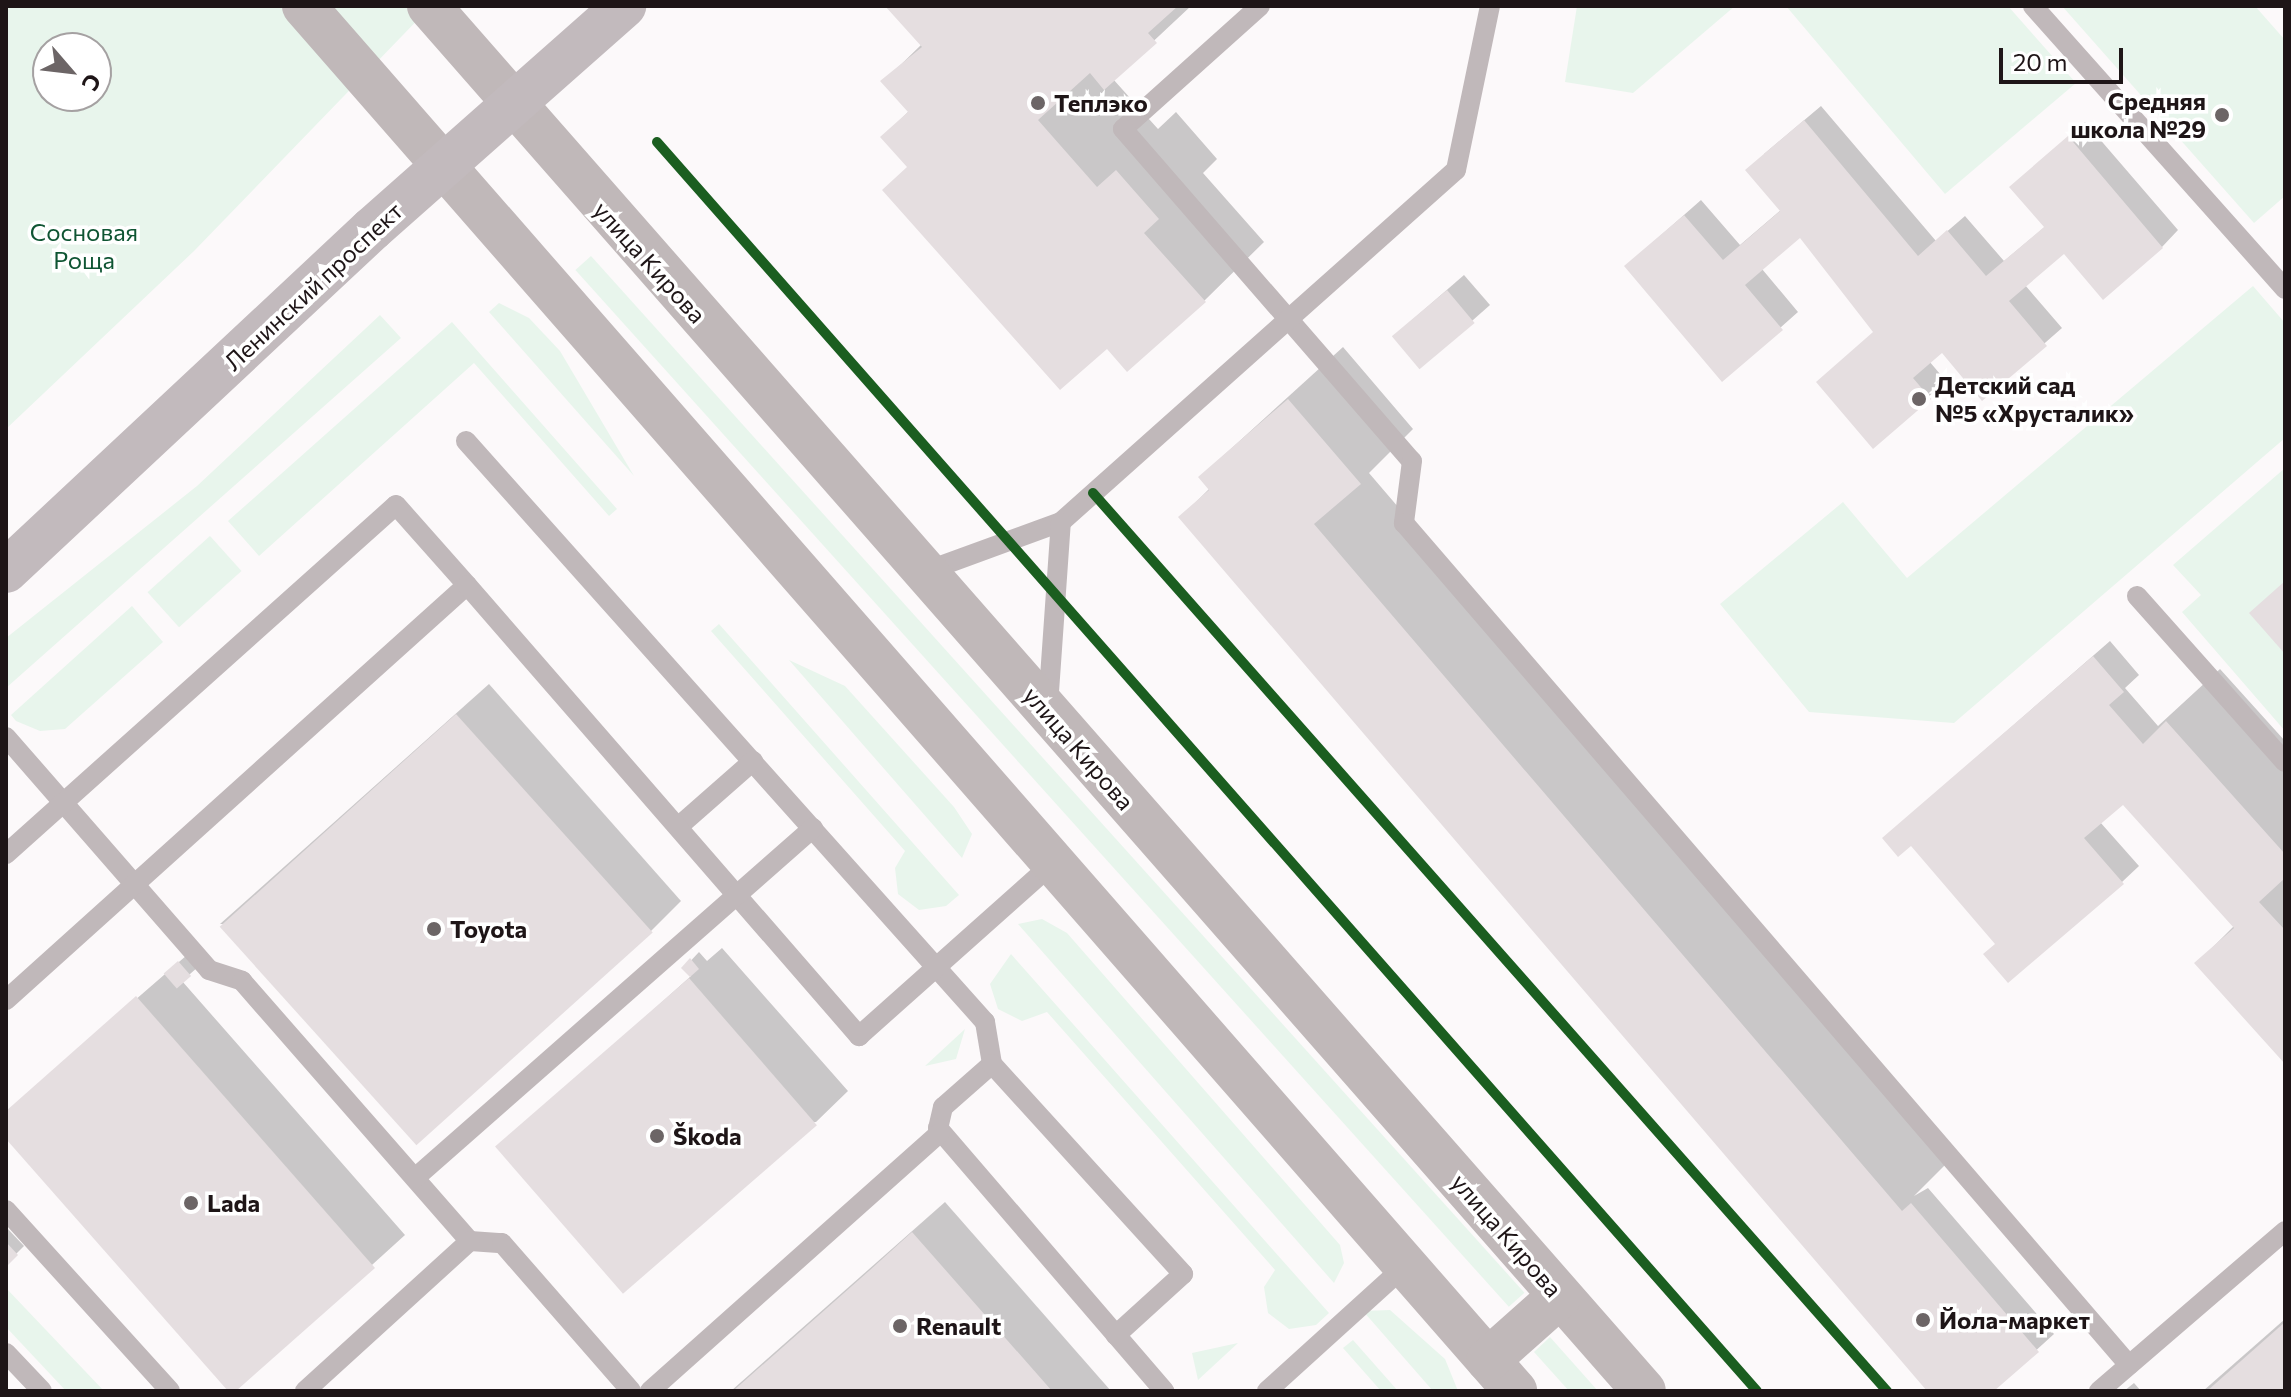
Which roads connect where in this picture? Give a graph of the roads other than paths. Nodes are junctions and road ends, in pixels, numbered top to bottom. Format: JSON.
{"nodes":[{"id":1,"x":304,"y":6,"type":"edge"},
{"id":2,"x":429,"y":6,"type":"edge"},
{"id":3,"x":624,"y":6,"type":"edge"},
{"id":4,"x":1260,"y":6,"type":"edge"},
{"id":5,"x":1490,"y":6,"type":"edge"},
{"id":6,"x":2033,"y":6,"type":"edge"},
{"id":7,"x":513,"y":106,"type":"junction"},
{"id":8,"x":443,"y":169,"type":"junction"},
{"id":9,"x":2285,"y":289,"type":"edge"},
{"id":10,"x":1289,"y":319,"type":"junction"},
{"id":11,"x":466,"y":441,"type":"dead end"},
{"id":12,"x":1061,"y":522,"type":"junction"},
{"id":13,"x":6,"y":571,"type":"edge"},
{"id":14,"x":924,"y":572,"type":"junction"},
{"id":15,"x":467,"y":585,"type":"junction"},
{"id":16,"x":2137,"y":596,"type":"dead end"},
{"id":17,"x":1048,"y":713,"type":"junction"},
{"id":18,"x":6,"y":737,"type":"edge"},
{"id":19,"x":6,"y":755,"type":"edge"},
{"id":20,"x":753,"y":761,"type":"junction"},
{"id":21,"x":28,"y":762,"type":"junction"},
{"id":22,"x":2285,"y":762,"type":"edge"},
{"id":23,"x":63,"y":803,"type":"junction"},
{"id":24,"x":678,"y":827,"type":"junction"},
{"id":25,"x":813,"y":828,"type":"junction"},
{"id":26,"x":6,"y":854,"type":"edge"},
{"id":27,"x":1052,"y":864,"type":"junction"},
{"id":28,"x":136,"y":886,"type":"junction"},
{"id":29,"x":736,"y":895,"type":"junction"},
{"id":30,"x":937,"y":967,"type":"junction"},
{"id":31,"x":6,"y":1000,"type":"edge"},
{"id":32,"x":992,"y":1064,"type":"junction"},
{"id":33,"x":940,"y":1133,"type":"junction"},
{"id":34,"x":415,"y":1178,"type":"junction"},
{"id":35,"x":6,"y":1210,"type":"edge"},
{"id":36,"x":2285,"y":1231,"type":"edge"},
{"id":37,"x":470,"y":1241,"type":"junction"},
{"id":38,"x":1405,"y":1266,"type":"junction"},
{"id":39,"x":1560,"y":1296,"type":"junction"},
{"id":40,"x":1116,"y":1335,"type":"junction"},
{"id":41,"x":6,"y":1353,"type":"edge"},
{"id":42,"x":2129,"y":1365,"type":"junction"},
{"id":43,"x":1502,"y":1375,"type":"edge"},
{"id":44,"x":42,"y":1391,"type":"edge"},
{"id":45,"x":170,"y":1391,"type":"edge"},
{"id":46,"x":305,"y":1391,"type":"edge"},
{"id":47,"x":631,"y":1391,"type":"edge"},
{"id":48,"x":650,"y":1391,"type":"edge"},
{"id":49,"x":1164,"y":1391,"type":"edge"},
{"id":50,"x":1267,"y":1391,"type":"edge"},
{"id":51,"x":1644,"y":1391,"type":"edge"},
{"id":52,"x":2099,"y":1391,"type":"edge"}],
"edges":[{"from":1,"to":8,"type":"main road"},
{"from":2,"to":7,"type":"main road","name":"улица Кирова"},
{"from":3,"to":7,"type":"main road","name":"Ленинский проспект"},
{"from":4,"to":10,"type":"lane"},
{"from":5,"to":10,"type":"lane"},
{"from":6,"to":9,"type":"lane"},
{"from":7,"to":8,"type":"main road","name":"Ленинский проспект"},
{"from":7,"to":14,"type":"main road","name":"улица Кирова"},
{"from":8,"to":13,"type":"main road","name":"Ленинский проспект"},
{"from":8,"to":27,"type":"main road"},
{"from":10,"to":12,"type":"lane"},
{"from":10,"to":42,"type":"lane"},
{"from":11,"to":20,"type":"lane"},
{"from":12,"to":14,"type":"lane"},
{"from":12,"to":17,"type":"lane"},
{"from":14,"to":17,"type":"main road","name":"улица Кирова"},
{"from":15,"to":23,"type":"lane"},
{"from":15,"to":24,"type":"lane"},
{"from":15,"to":28,"type":"lane"},
{"from":16,"to":22,"type":"lane"},
{"from":17,"to":39,"type":"main road","name":"улица Кирова"},
{"from":18,"to":21,"type":"lane"},
{"from":19,"to":21,"type":"lane"},
{"from":20,"to":24,"type":"lane"},
{"from":20,"to":25,"type":"lane"},
{"from":21,"to":23,"type":"lane"},
{"from":23,"to":26,"type":"lane"},
{"from":23,"to":28,"type":"lane"},
{"from":24,"to":29,"type":"lane"},
{"from":25,"to":29,"type":"lane"},
{"from":25,"to":30,"type":"lane"},
{"from":27,"to":30,"type":"lane"},
{"from":27,"to":38,"type":"main road"},
{"from":28,"to":31,"type":"lane"},
{"from":28,"to":34,"type":"lane"},
{"from":29,"to":30,"type":"lane"},
{"from":29,"to":34,"type":"lane"},
{"from":30,"to":32,"type":"lane"},
{"from":32,"to":33,"type":"lane"},
{"from":32,"to":40,"type":"lane"},
{"from":33,"to":40,"type":"lane"},
{"from":33,"to":48,"type":"lane"},
{"from":34,"to":37,"type":"lane"},
{"from":35,"to":45,"type":"lane"},
{"from":36,"to":42,"type":"lane"},
{"from":37,"to":46,"type":"lane"},
{"from":37,"to":47,"type":"lane"},
{"from":38,"to":43,"type":"main road"},
{"from":38,"to":50,"type":"lane"},
{"from":39,"to":43,"type":"main road"},
{"from":39,"to":51,"type":"main road","name":"улица Кирова"},
{"from":40,"to":49,"type":"lane"},
{"from":41,"to":44,"type":"lane"},
{"from":42,"to":52,"type":"lane"}]}
